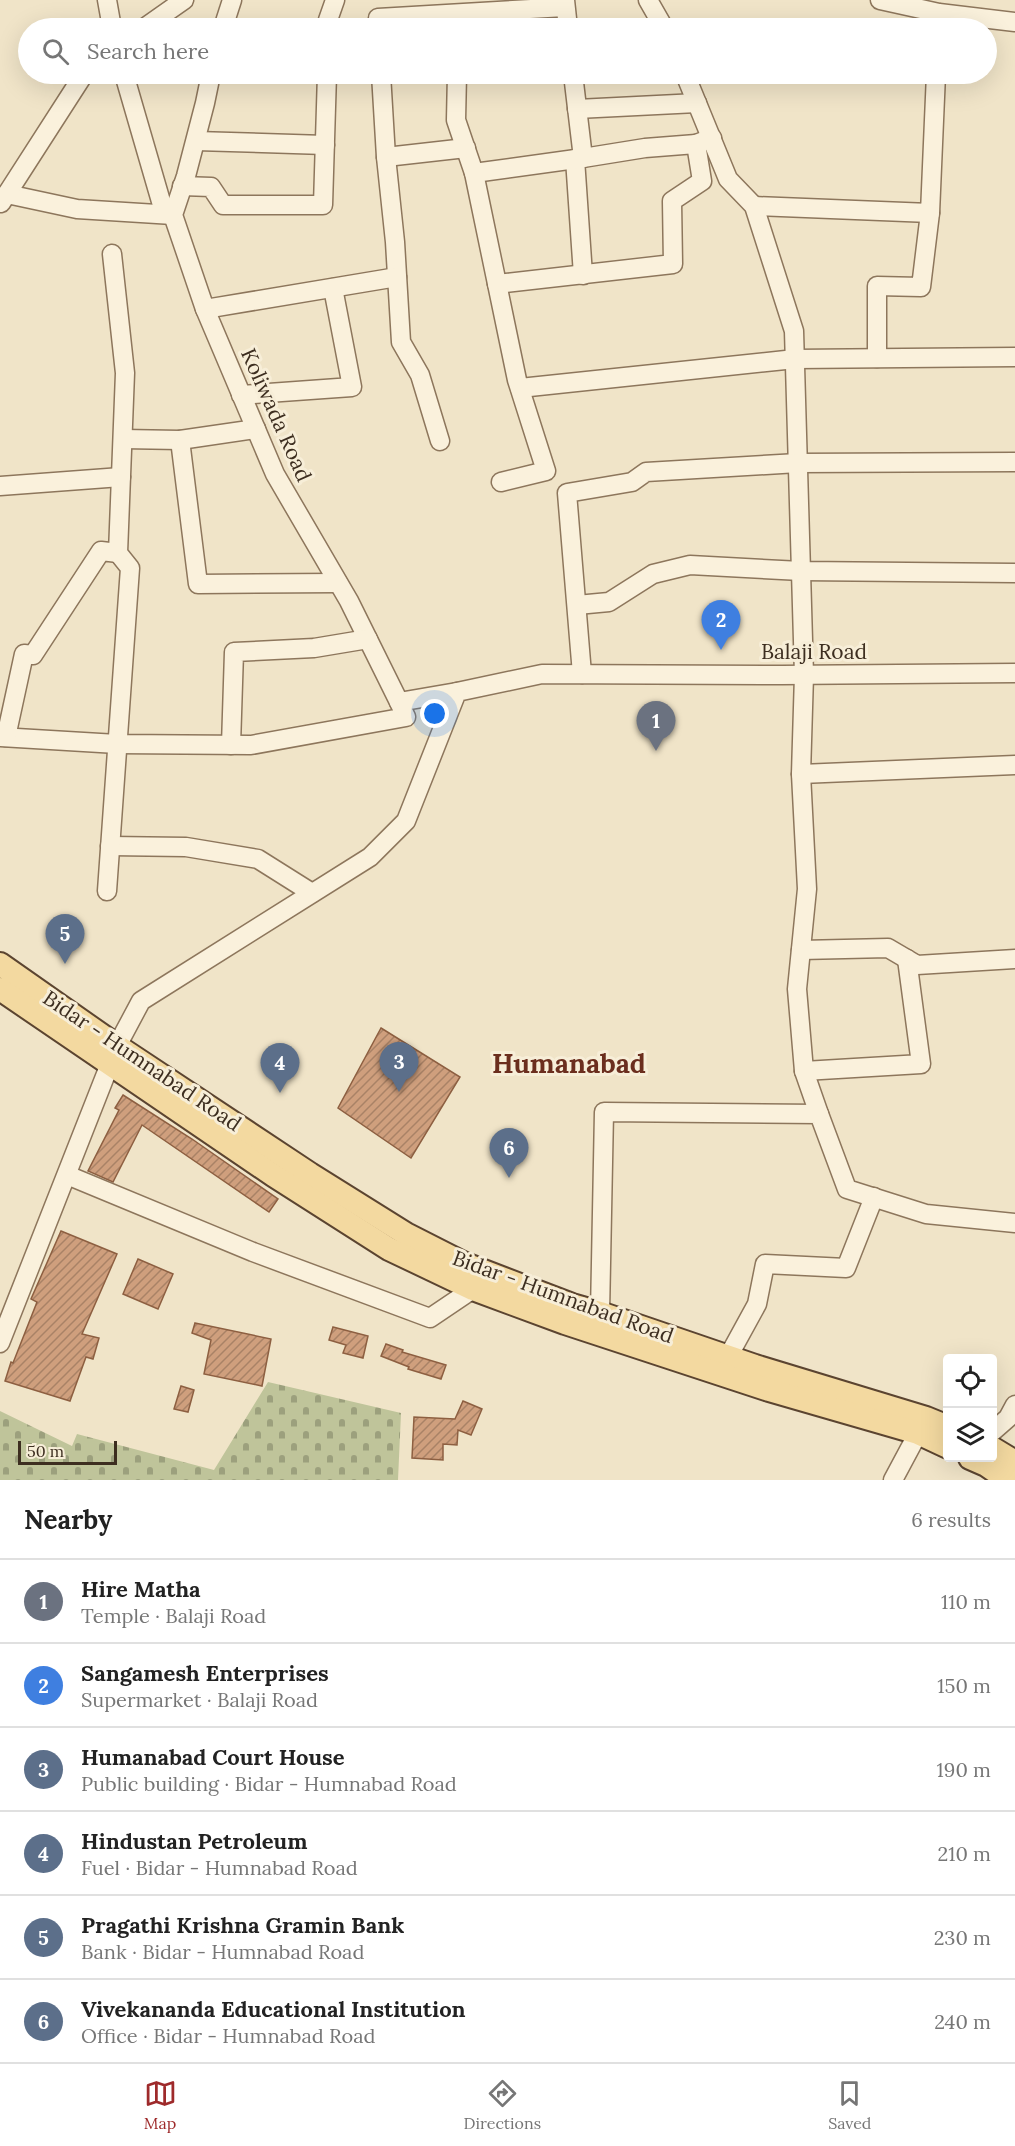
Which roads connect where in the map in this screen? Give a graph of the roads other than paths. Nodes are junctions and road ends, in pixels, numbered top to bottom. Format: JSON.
{"nodes":[{"id":1,"x":107,"y":0,"type":"edge"},
{"id":2,"x":184,"y":0,"type":"edge"},
{"id":3,"x":232,"y":0,"type":"edge"},
{"id":4,"x":335,"y":0,"type":"edge"},
{"id":5,"x":648,"y":0,"type":"edge"},
{"id":6,"x":880,"y":0,"type":"edge"},
{"id":7,"x":565,"y":4,"type":"edge"},
{"id":8,"x":378,"y":15,"type":"edge"},
{"id":9,"x":110,"y":18,"type":"edge"},
{"id":10,"x":158,"y":18,"type":"edge"},
{"id":11,"x":226,"y":18,"type":"edge"},
{"id":12,"x":329,"y":18,"type":"edge"},
{"id":13,"x":418,"y":18,"type":"edge"},
{"id":14,"x":476,"y":18,"type":"edge"},
{"id":15,"x":658,"y":18,"type":"edge"},
{"id":16,"x":931,"y":18,"type":"edge"},
{"id":17,"x":997,"y":22,"type":"edge"},
{"id":18,"x":1015,"y":22,"type":"edge"},
{"id":19,"x":78,"y":84,"type":"edge"},
{"id":20,"x":127,"y":84,"type":"edge"},
{"id":21,"x":209,"y":84,"type":"edge"},
{"id":22,"x":327,"y":84,"type":"edge"},
{"id":23,"x":382,"y":84,"type":"edge"},
{"id":24,"x":457,"y":84,"type":"edge"},
{"id":25,"x":574,"y":84,"type":"edge"},
{"id":26,"x":689,"y":84,"type":"edge"},
{"id":27,"x":936,"y":84,"type":"edge"},
{"id":28,"x":697,"y":103,"type":"junction"},
{"id":29,"x":578,"y":109,"type":"junction"},
{"id":30,"x":195,"y":141,"type":"junction"},
{"id":31,"x":704,"y":141,"type":"junction"},
{"id":32,"x":325,"y":145,"type":"junction"},
{"id":33,"x":465,"y":148,"type":"junction"},
{"id":34,"x":386,"y":157,"type":"junction"},
{"id":35,"x":579,"y":159,"type":"junction"},
{"id":36,"x":474,"y":173,"type":"junction"},
{"id":37,"x":182,"y":186,"type":"junction"},
{"id":38,"x":3,"y":199,"type":"edge"},
{"id":39,"x":754,"y":206,"type":"junction"},
{"id":40,"x":930,"y":213,"type":"junction"},
{"id":41,"x":173,"y":214,"type":"junction"},
{"id":42,"x":112,"y":254,"type":"dead end"},
{"id":43,"x":583,"y":275,"type":"junction"},
{"id":44,"x":397,"y":277,"type":"junction"},
{"id":45,"x":497,"y":284,"type":"junction"},
{"id":46,"x":333,"y":288,"type":"junction"},
{"id":47,"x":205,"y":309,"type":"junction"},
{"id":48,"x":1015,"y":357,"type":"edge"},
{"id":49,"x":877,"y":358,"type":"junction"},
{"id":50,"x":795,"y":359,"type":"junction"},
{"id":51,"x":520,"y":388,"type":"junction"},
{"id":52,"x":241,"y":395,"type":"junction"},
{"id":53,"x":256,"y":429,"type":"junction"},
{"id":54,"x":123,"y":440,"type":"junction"},
{"id":55,"x":180,"y":440,"type":"junction"},
{"id":56,"x":440,"y":441,"type":"dead end"},
{"id":57,"x":1015,"y":462,"type":"edge"},
{"id":58,"x":798,"y":463,"type":"junction"},
{"id":59,"x":121,"y":477,"type":"junction"},
{"id":60,"x":501,"y":482,"type":"dead end"},
{"id":61,"x":0,"y":486,"type":"edge"},
{"id":62,"x":118,"y":553,"type":"junction"},
{"id":63,"x":801,"y":571,"type":"junction"},
{"id":64,"x":1015,"y":573,"type":"edge"},
{"id":65,"x":338,"y":583,"type":"junction"},
{"id":66,"x":577,"y":605,"type":"junction"},
{"id":67,"x":368,"y":639,"type":"junction"},
{"id":68,"x":1015,"y":673,"type":"edge"},
{"id":69,"x":582,"y":674,"type":"junction"},
{"id":70,"x":804,"y":675,"type":"junction"},
{"id":71,"x":457,"y":692,"type":"junction"},
{"id":72,"x":399,"y":702,"type":"junction"},
{"id":73,"x":3,"y":737,"type":"edge"},
{"id":74,"x":117,"y":744,"type":"junction"},
{"id":75,"x":231,"y":745,"type":"junction"},
{"id":76,"x":1015,"y":765,"type":"edge"},
{"id":77,"x":801,"y":774,"type":"junction"},
{"id":78,"x":110,"y":846,"type":"junction"},
{"id":79,"x":107,"y":891,"type":"dead end"},
{"id":80,"x":312,"y":894,"type":"junction"},
{"id":81,"x":801,"y":950,"type":"junction"},
{"id":82,"x":908,"y":959,"type":"junction"},
{"id":83,"x":1015,"y":959,"type":"edge"},
{"id":84,"x":0,"y":964,"type":"edge"},
{"id":85,"x":0,"y":989,"type":"edge"},
{"id":86,"x":114,"y":1056,"type":"junction"},
{"id":87,"x":804,"y":1071,"type":"junction"},
{"id":88,"x":819,"y":1114,"type":"junction"},
{"id":89,"x":67,"y":1175,"type":"junction"},
{"id":90,"x":874,"y":1197,"type":"junction"},
{"id":91,"x":1015,"y":1223,"type":"edge"},
{"id":92,"x":473,"y":1289,"type":"junction"},
{"id":93,"x":600,"y":1313,"type":"junction"},
{"id":94,"x":5,"y":1318,"type":"edge"},
{"id":95,"x":0,"y":1343,"type":"edge"},
{"id":96,"x":728,"y":1357,"type":"junction"},
{"id":97,"x":1013,"y":1416,"type":"edge"},
{"id":98,"x":922,"y":1425,"type":"junction"},
{"id":99,"x":943,"y":1427,"type":"edge"},
{"id":100,"x":997,"y":1429,"type":"edge"},
{"id":101,"x":943,"y":1443,"type":"edge"},
{"id":102,"x":997,"y":1451,"type":"edge"},
{"id":103,"x":979,"y":1462,"type":"edge"},
{"id":104,"x":1015,"y":1462,"type":"edge"},
{"id":105,"x":893,"y":1480,"type":"edge"},
{"id":106,"x":1008,"y":1480,"type":"edge"}],
"edges":[{"from":1,"to":9,"type":"street"},
{"from":2,"to":10,"type":"street"},
{"from":3,"to":11,"type":"street"},
{"from":4,"to":12,"type":"street"},
{"from":5,"to":15,"type":"street"},
{"from":6,"to":16,"type":"street"},
{"from":7,"to":14,"type":"street"},
{"from":8,"to":13,"type":"street"},
{"from":17,"to":18,"type":"street"},
{"from":19,"to":38,"type":"street"},
{"from":20,"to":41,"type":"street","name":"Koliwada Road"},
{"from":21,"to":30,"type":"street"},
{"from":22,"to":32,"type":"street"},
{"from":23,"to":34,"type":"street"},
{"from":24,"to":33,"type":"street"},
{"from":25,"to":29,"type":"street"},
{"from":26,"to":28,"type":"street"},
{"from":27,"to":40,"type":"street"},
{"from":28,"to":29,"type":"street"},
{"from":28,"to":31,"type":"street"},
{"from":29,"to":35,"type":"street"},
{"from":30,"to":32,"type":"street"},
{"from":30,"to":37,"type":"street"},
{"from":31,"to":35,"type":"street"},
{"from":31,"to":39,"type":"street"},
{"from":31,"to":43,"type":"street"},
{"from":32,"to":37,"type":"street"},
{"from":33,"to":34,"type":"street"},
{"from":33,"to":36,"type":"street"},
{"from":34,"to":44,"type":"street"},
{"from":35,"to":36,"type":"street"},
{"from":35,"to":43,"type":"street"},
{"from":36,"to":45,"type":"street"},
{"from":37,"to":41,"type":"street"},
{"from":38,"to":41,"type":"street"},
{"from":39,"to":40,"type":"street"},
{"from":39,"to":50,"type":"street"},
{"from":40,"to":49,"type":"street"},
{"from":41,"to":47,"type":"street","name":"Koliwada Road"},
{"from":42,"to":54,"type":"street"},
{"from":43,"to":45,"type":"street"},
{"from":44,"to":46,"type":"street"},
{"from":44,"to":56,"type":"street"},
{"from":45,"to":51,"type":"street"},
{"from":46,"to":47,"type":"street"},
{"from":46,"to":52,"type":"street"},
{"from":47,"to":52,"type":"street","name":"Koliwada Road"},
{"from":48,"to":49,"type":"street"},
{"from":49,"to":50,"type":"street"},
{"from":50,"to":51,"type":"street"},
{"from":50,"to":58,"type":"street"},
{"from":51,"to":60,"type":"street"},
{"from":52,"to":53,"type":"street","name":"Koliwada Road"},
{"from":53,"to":55,"type":"street"},
{"from":53,"to":65,"type":"street","name":"Koliwada Road"},
{"from":54,"to":55,"type":"street"},
{"from":54,"to":59,"type":"street"},
{"from":55,"to":65,"type":"street"},
{"from":57,"to":58,"type":"street"},
{"from":58,"to":63,"type":"street"},
{"from":58,"to":66,"type":"street"},
{"from":59,"to":61,"type":"street"},
{"from":59,"to":62,"type":"street"},
{"from":62,"to":73,"type":"street"},
{"from":62,"to":74,"type":"street"},
{"from":63,"to":64,"type":"street"},
{"from":63,"to":66,"type":"street"},
{"from":63,"to":70,"type":"street"},
{"from":65,"to":67,"type":"street","name":"Koliwada Road"},
{"from":66,"to":69,"type":"street"},
{"from":67,"to":72,"type":"street","name":"Koliwada Road"},
{"from":67,"to":75,"type":"street"},
{"from":68,"to":70,"type":"street","name":"Balaji Road"},
{"from":69,"to":70,"type":"street","name":"Balaji Road"},
{"from":69,"to":71,"type":"street","name":"Balaji Road"},
{"from":70,"to":77,"type":"street"},
{"from":71,"to":72,"type":"street"},
{"from":71,"to":80,"type":"street"},
{"from":72,"to":75,"type":"street"},
{"from":73,"to":74,"type":"street"},
{"from":74,"to":75,"type":"street"},
{"from":74,"to":78,"type":"street"},
{"from":76,"to":77,"type":"street"},
{"from":77,"to":81,"type":"street"},
{"from":78,"to":79,"type":"street"},
{"from":78,"to":80,"type":"street"},
{"from":80,"to":86,"type":"street"},
{"from":81,"to":82,"type":"street"},
{"from":81,"to":87,"type":"street"},
{"from":82,"to":83,"type":"street"},
{"from":82,"to":87,"type":"street"},
{"from":84,"to":86,"type":"main road","name":"Bidar - Humnabad Road"},
{"from":85,"to":86,"type":"main road","name":"Bidar - Humnabad Road"},
{"from":86,"to":89,"type":"street"},
{"from":86,"to":92,"type":"main road","name":"Bidar - Humnabad Road"},
{"from":86,"to":93,"type":"main road","name":"Bidar - Humnabad Road"},
{"from":87,"to":88,"type":"street"},
{"from":88,"to":90,"type":"street"},
{"from":88,"to":93,"type":"street"},
{"from":89,"to":92,"type":"street"},
{"from":89,"to":94,"type":"street"},
{"from":90,"to":91,"type":"street"},
{"from":90,"to":96,"type":"street"},
{"from":92,"to":98,"type":"main road","name":"Bidar - Humnabad Road"},
{"from":93,"to":96,"type":"main road","name":"Bidar - Humnabad Road"},
{"from":94,"to":95,"type":"street"},
{"from":96,"to":98,"type":"main road","name":"Bidar - Humnabad Road"},
{"from":97,"to":100,"type":"street"},
{"from":98,"to":99,"type":"main road","name":"Bidar - Humnabad Road"},
{"from":98,"to":101,"type":"main road","name":"Bidar - Humnabad Road"},
{"from":98,"to":105,"type":"street"},
{"from":102,"to":104,"type":"main road"},
{"from":103,"to":106,"type":"main road"}]}
